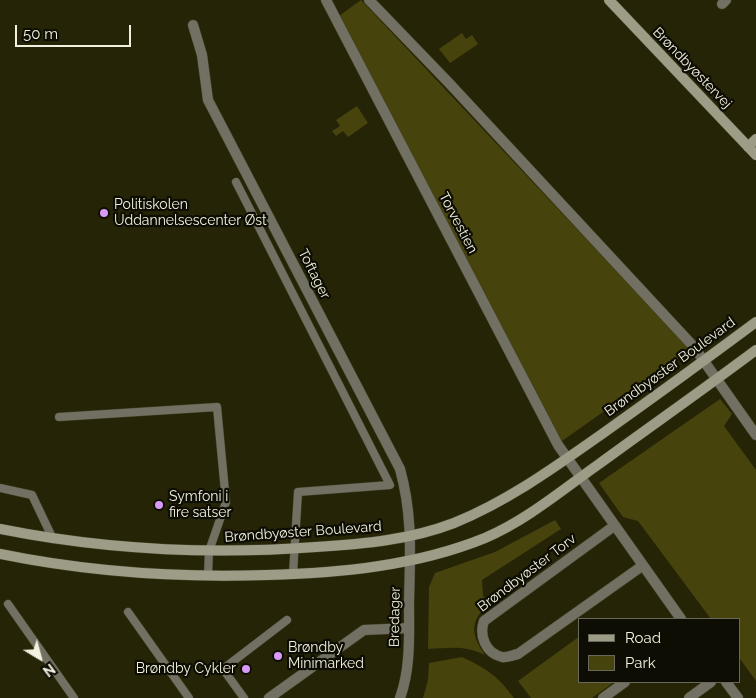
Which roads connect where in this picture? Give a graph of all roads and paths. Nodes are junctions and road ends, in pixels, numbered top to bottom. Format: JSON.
{"nodes":[{"id":1,"x":326,"y":0,"type":"edge"},
{"id":2,"x":369,"y":0,"type":"edge"},
{"id":3,"x":609,"y":0,"type":"edge"},
{"id":4,"x":193,"y":25,"type":"dead end"},
{"id":5,"x":756,"y":140,"type":"edge"},
{"id":6,"x":748,"y":147,"type":"junction"},
{"id":7,"x":756,"y":155,"type":"edge"},
{"id":8,"x":236,"y":182,"type":"dead end"},
{"id":9,"x":756,"y":322,"type":"edge"},
{"id":10,"x":756,"y":350,"type":"edge"},
{"id":11,"x":704,"y":360,"type":"junction"},
{"id":12,"x":718,"y":379,"type":"junction"},
{"id":13,"x":59,"y":417,"type":"dead end"},
{"id":14,"x":752,"y":423,"type":"edge"},
{"id":15,"x":756,"y":436,"type":"edge"},
{"id":16,"x":567,"y":458,"type":"junction"},
{"id":17,"x":581,"y":477,"type":"junction"},
{"id":18,"x":0,"y":488,"type":"edge"},
{"id":19,"x":614,"y":526,"type":"junction"},
{"id":20,"x":0,"y":529,"type":"edge"},
{"id":21,"x":411,"y":536,"type":"junction"},
{"id":22,"x":53,"y":539,"type":"junction"},
{"id":23,"x":294,"y":549,"type":"junction"},
{"id":24,"x":209,"y":551,"type":"junction"},
{"id":25,"x":0,"y":554,"type":"edge"},
{"id":26,"x":410,"y":561,"type":"junction"},
{"id":27,"x":642,"y":566,"type":"junction"},
{"id":28,"x":293,"y":574,"type":"junction"},
{"id":29,"x":208,"y":575,"type":"junction"},
{"id":30,"x":8,"y":604,"type":"dead end"},
{"id":31,"x":128,"y":612,"type":"dead end"},
{"id":32,"x":680,"y":618,"type":"edge"},
{"id":33,"x":288,"y":620,"type":"dead end"},
{"id":34,"x":409,"y":628,"type":"junction"},
{"id":35,"x":625,"y":683,"type":"edge"},
{"id":36,"x":710,"y":683,"type":"edge"},
{"id":37,"x":727,"y":683,"type":"edge"},
{"id":38,"x":74,"y":698,"type":"edge"},
{"id":39,"x":189,"y":698,"type":"edge"},
{"id":40,"x":244,"y":698,"type":"edge"},
{"id":41,"x":269,"y":698,"type":"edge"},
{"id":42,"x":400,"y":698,"type":"edge"},
{"id":43,"x":603,"y":698,"type":"edge"},
{"id":44,"x":688,"y":698,"type":"edge"},
{"id":45,"x":738,"y":698,"type":"edge"}],
"edges":[{"from":1,"to":16,"type":"street","name":"Torvestien"},
{"from":2,"to":11,"type":"street"},
{"from":3,"to":6,"type":"street","name":"Brøndbyøstervej"},
{"from":4,"to":21,"type":"street","name":"Toftager"},
{"from":5,"to":6,"type":"street"},
{"from":6,"to":7,"type":"street","name":"Brøndbyøstervej"},
{"from":8,"to":23,"type":"lane"},
{"from":9,"to":11,"type":"street","name":"Brøndbyøster Boulevard"},
{"from":10,"to":12,"type":"street"},
{"from":11,"to":12,"type":"street"},
{"from":11,"to":16,"type":"street","name":"Brøndbyøster Boulevard"},
{"from":12,"to":14,"type":"street"},
{"from":12,"to":17,"type":"street"},
{"from":13,"to":24,"type":"lane"},
{"from":14,"to":15,"type":"street"},
{"from":16,"to":17,"type":"street"},
{"from":16,"to":21,"type":"street","name":"Brøndbyøster Boulevard"},
{"from":17,"to":19,"type":"street"},
{"from":17,"to":26,"type":"street"},
{"from":18,"to":22,"type":"lane"},
{"from":19,"to":27,"type":"street"},
{"from":19,"to":27,"type":"street","name":"Brøndbyøster Torv"},
{"from":20,"to":22,"type":"street","name":"Brøndbyøster Boulevard"},
{"from":21,"to":23,"type":"street","name":"Brøndbyøster Boulevard"},
{"from":21,"to":26,"type":"street","name":"Bredager"},
{"from":22,"to":24,"type":"street","name":"Brøndbyøster Boulevard"},
{"from":23,"to":24,"type":"street","name":"Brøndbyøster Boulevard"},
{"from":23,"to":28,"type":"lane"},
{"from":24,"to":29,"type":"lane"},
{"from":25,"to":29,"type":"street"},
{"from":26,"to":28,"type":"street"},
{"from":26,"to":34,"type":"street","name":"Bredager"},
{"from":27,"to":32,"type":"street"},
{"from":28,"to":29,"type":"street"},
{"from":30,"to":38,"type":"lane"},
{"from":31,"to":39,"type":"lane"},
{"from":33,"to":40,"type":"lane"},
{"from":34,"to":41,"type":"street"},
{"from":34,"to":42,"type":"street","name":"Bredager"},
{"from":35,"to":43,"type":"street"},
{"from":36,"to":44,"type":"street"},
{"from":37,"to":45,"type":"street"}]}
